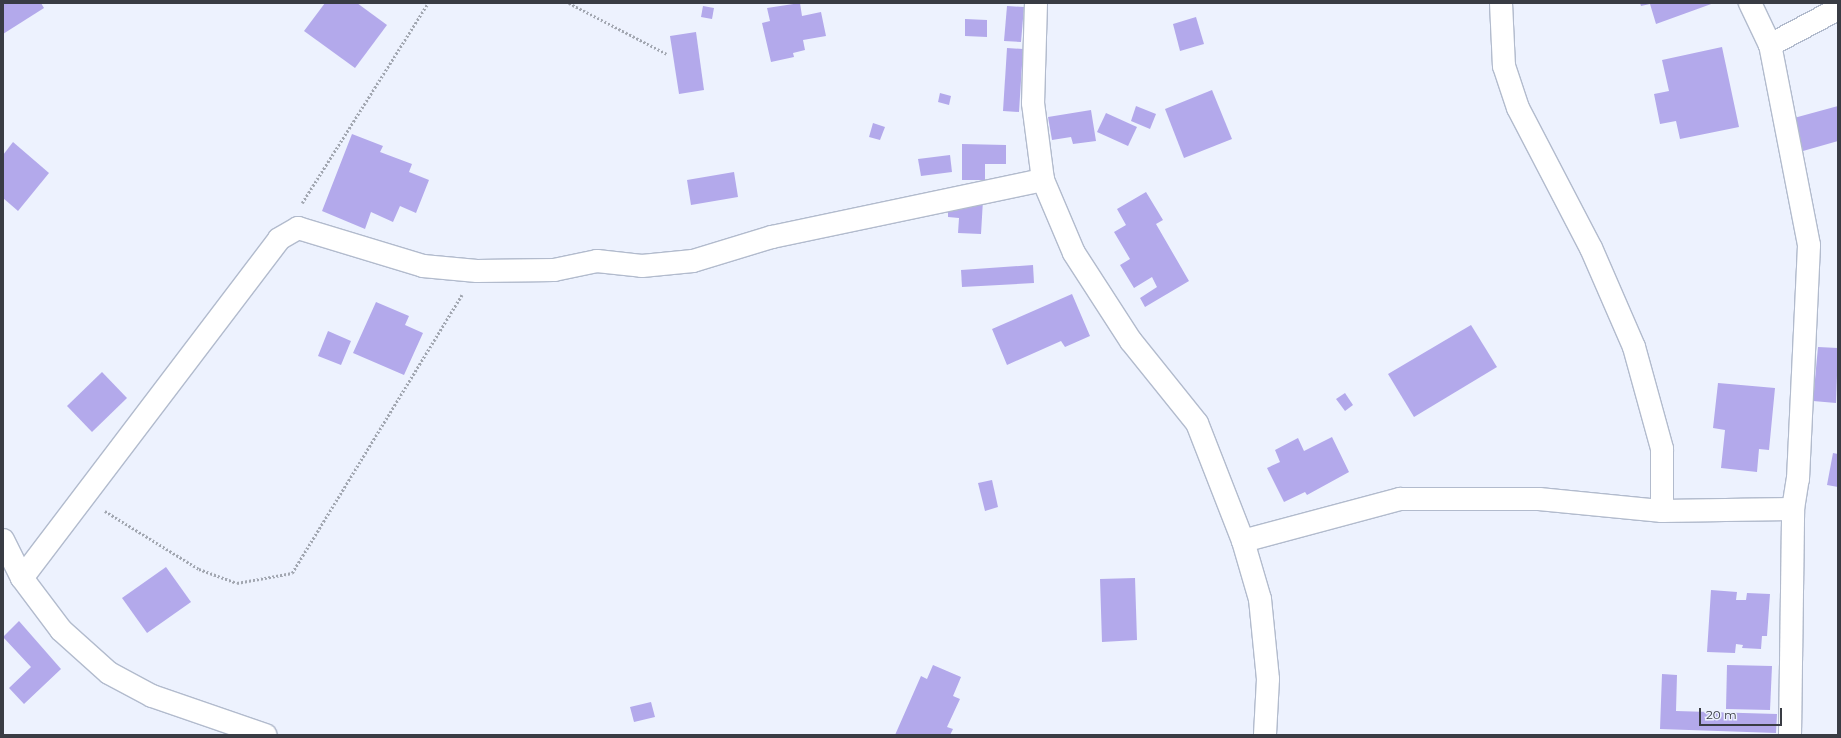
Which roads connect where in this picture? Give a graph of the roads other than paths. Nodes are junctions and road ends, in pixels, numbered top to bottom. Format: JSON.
{"nodes":[{"id":1,"x":1036,"y":3,"type":"edge"},
{"id":2,"x":1500,"y":3,"type":"edge"},
{"id":3,"x":1750,"y":3,"type":"edge"},
{"id":4,"x":1838,"y":10,"type":"edge"},
{"id":5,"x":1770,"y":45,"type":"junction"},
{"id":6,"x":1043,"y":180,"type":"junction"},
{"id":7,"x":1793,"y":509,"type":"junction"},
{"id":8,"x":1662,"y":511,"type":"junction"},
{"id":9,"x":3,"y":540,"type":"edge"},
{"id":10,"x":1243,"y":541,"type":"junction"},
{"id":11,"x":22,"y":578,"type":"junction"},
{"id":12,"x":265,"y":735,"type":"edge"},
{"id":13,"x":1265,"y":735,"type":"edge"},
{"id":14,"x":1790,"y":735,"type":"edge"}],
"edges":[{"from":1,"to":6,"type":"street"},
{"from":2,"to":8,"type":"street"},
{"from":3,"to":5,"type":"street"},
{"from":4,"to":5,"type":"street"},
{"from":5,"to":7,"type":"street"},
{"from":6,"to":10,"type":"street"},
{"from":6,"to":11,"type":"street"},
{"from":7,"to":8,"type":"street"},
{"from":7,"to":14,"type":"street"},
{"from":8,"to":10,"type":"street"},
{"from":9,"to":11,"type":"street"},
{"from":10,"to":13,"type":"street"},
{"from":11,"to":12,"type":"street"}]}
